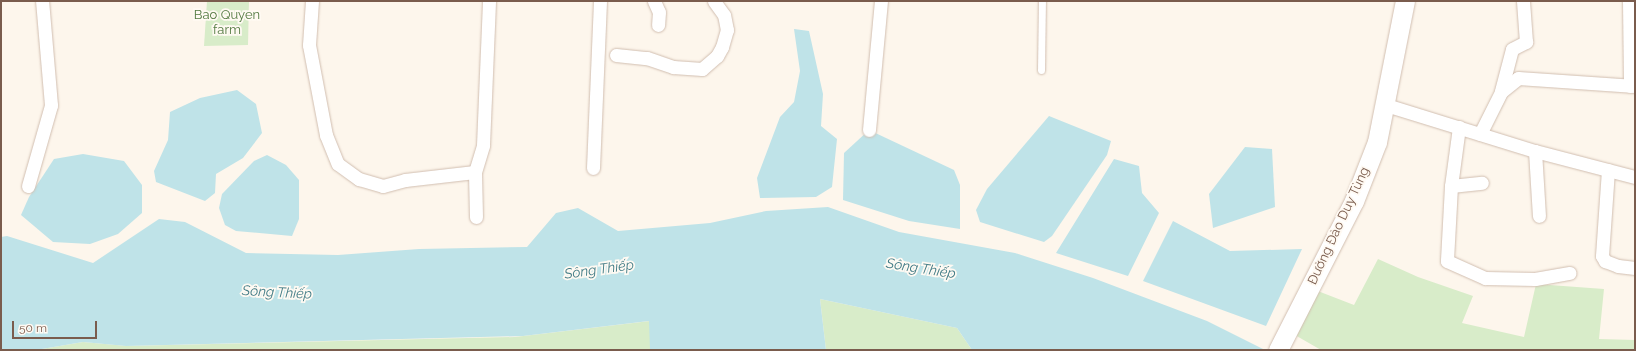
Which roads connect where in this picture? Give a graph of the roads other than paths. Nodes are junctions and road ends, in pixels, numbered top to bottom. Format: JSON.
{"nodes":[{"id":1,"x":42,"y":1,"type":"edge"},
{"id":2,"x":312,"y":1,"type":"edge"},
{"id":3,"x":489,"y":1,"type":"edge"},
{"id":4,"x":600,"y":1,"type":"edge"},
{"id":5,"x":654,"y":1,"type":"edge"},
{"id":6,"x":714,"y":1,"type":"edge"},
{"id":7,"x":881,"y":1,"type":"edge"},
{"id":8,"x":1042,"y":1,"type":"edge"},
{"id":9,"x":1405,"y":1,"type":"edge"},
{"id":10,"x":1524,"y":1,"type":"edge"},
{"id":11,"x":1630,"y":1,"type":"edge"},
{"id":12,"x":658,"y":25,"type":"dead end"},
{"id":13,"x":616,"y":55,"type":"dead end"},
{"id":14,"x":1041,"y":70,"type":"dead end"},
{"id":15,"x":1632,"y":86,"type":"edge"},
{"id":16,"x":1501,"y":92,"type":"junction"},
{"id":17,"x":1386,"y":105,"type":"junction"},
{"id":18,"x":1459,"y":127,"type":"junction"},
{"id":19,"x":869,"y":130,"type":"dead end"},
{"id":20,"x":1480,"y":134,"type":"junction"},
{"id":21,"x":1535,"y":151,"type":"junction"},
{"id":22,"x":593,"y":168,"type":"dead end"},
{"id":23,"x":1608,"y":170,"type":"junction"},
{"id":24,"x":475,"y":172,"type":"junction"},
{"id":25,"x":1635,"y":177,"type":"edge"},
{"id":26,"x":1482,"y":183,"type":"dead end"},
{"id":27,"x":28,"y":186,"type":"dead end"},
{"id":28,"x":1451,"y":186,"type":"junction"},
{"id":29,"x":1539,"y":216,"type":"dead end"},
{"id":30,"x":476,"y":217,"type":"dead end"},
{"id":31,"x":1635,"y":268,"type":"edge"},
{"id":32,"x":1569,"y":273,"type":"dead end"},
{"id":33,"x":1278,"y":350,"type":"edge"}],
"edges":[{"from":1,"to":27,"type":"street"},
{"from":2,"to":24,"type":"street"},
{"from":3,"to":24,"type":"street"},
{"from":4,"to":22,"type":"street"},
{"from":5,"to":12,"type":"street"},
{"from":6,"to":13,"type":"street"},
{"from":7,"to":19,"type":"street"},
{"from":8,"to":14,"type":"lane"},
{"from":9,"to":17,"type":"street","name":"Đường Đào Duy Tùng"},
{"from":10,"to":16,"type":"street"},
{"from":11,"to":15,"type":"street"},
{"from":15,"to":16,"type":"street"},
{"from":16,"to":20,"type":"street"},
{"from":17,"to":18,"type":"street"},
{"from":17,"to":33,"type":"street","name":"Đường Đào Duy Tùng"},
{"from":18,"to":20,"type":"street"},
{"from":18,"to":28,"type":"street"},
{"from":20,"to":21,"type":"street"},
{"from":21,"to":23,"type":"street"},
{"from":21,"to":29,"type":"street"},
{"from":23,"to":25,"type":"street"},
{"from":23,"to":31,"type":"street"},
{"from":24,"to":30,"type":"street"},
{"from":26,"to":28,"type":"street"},
{"from":28,"to":32,"type":"street"}]}
